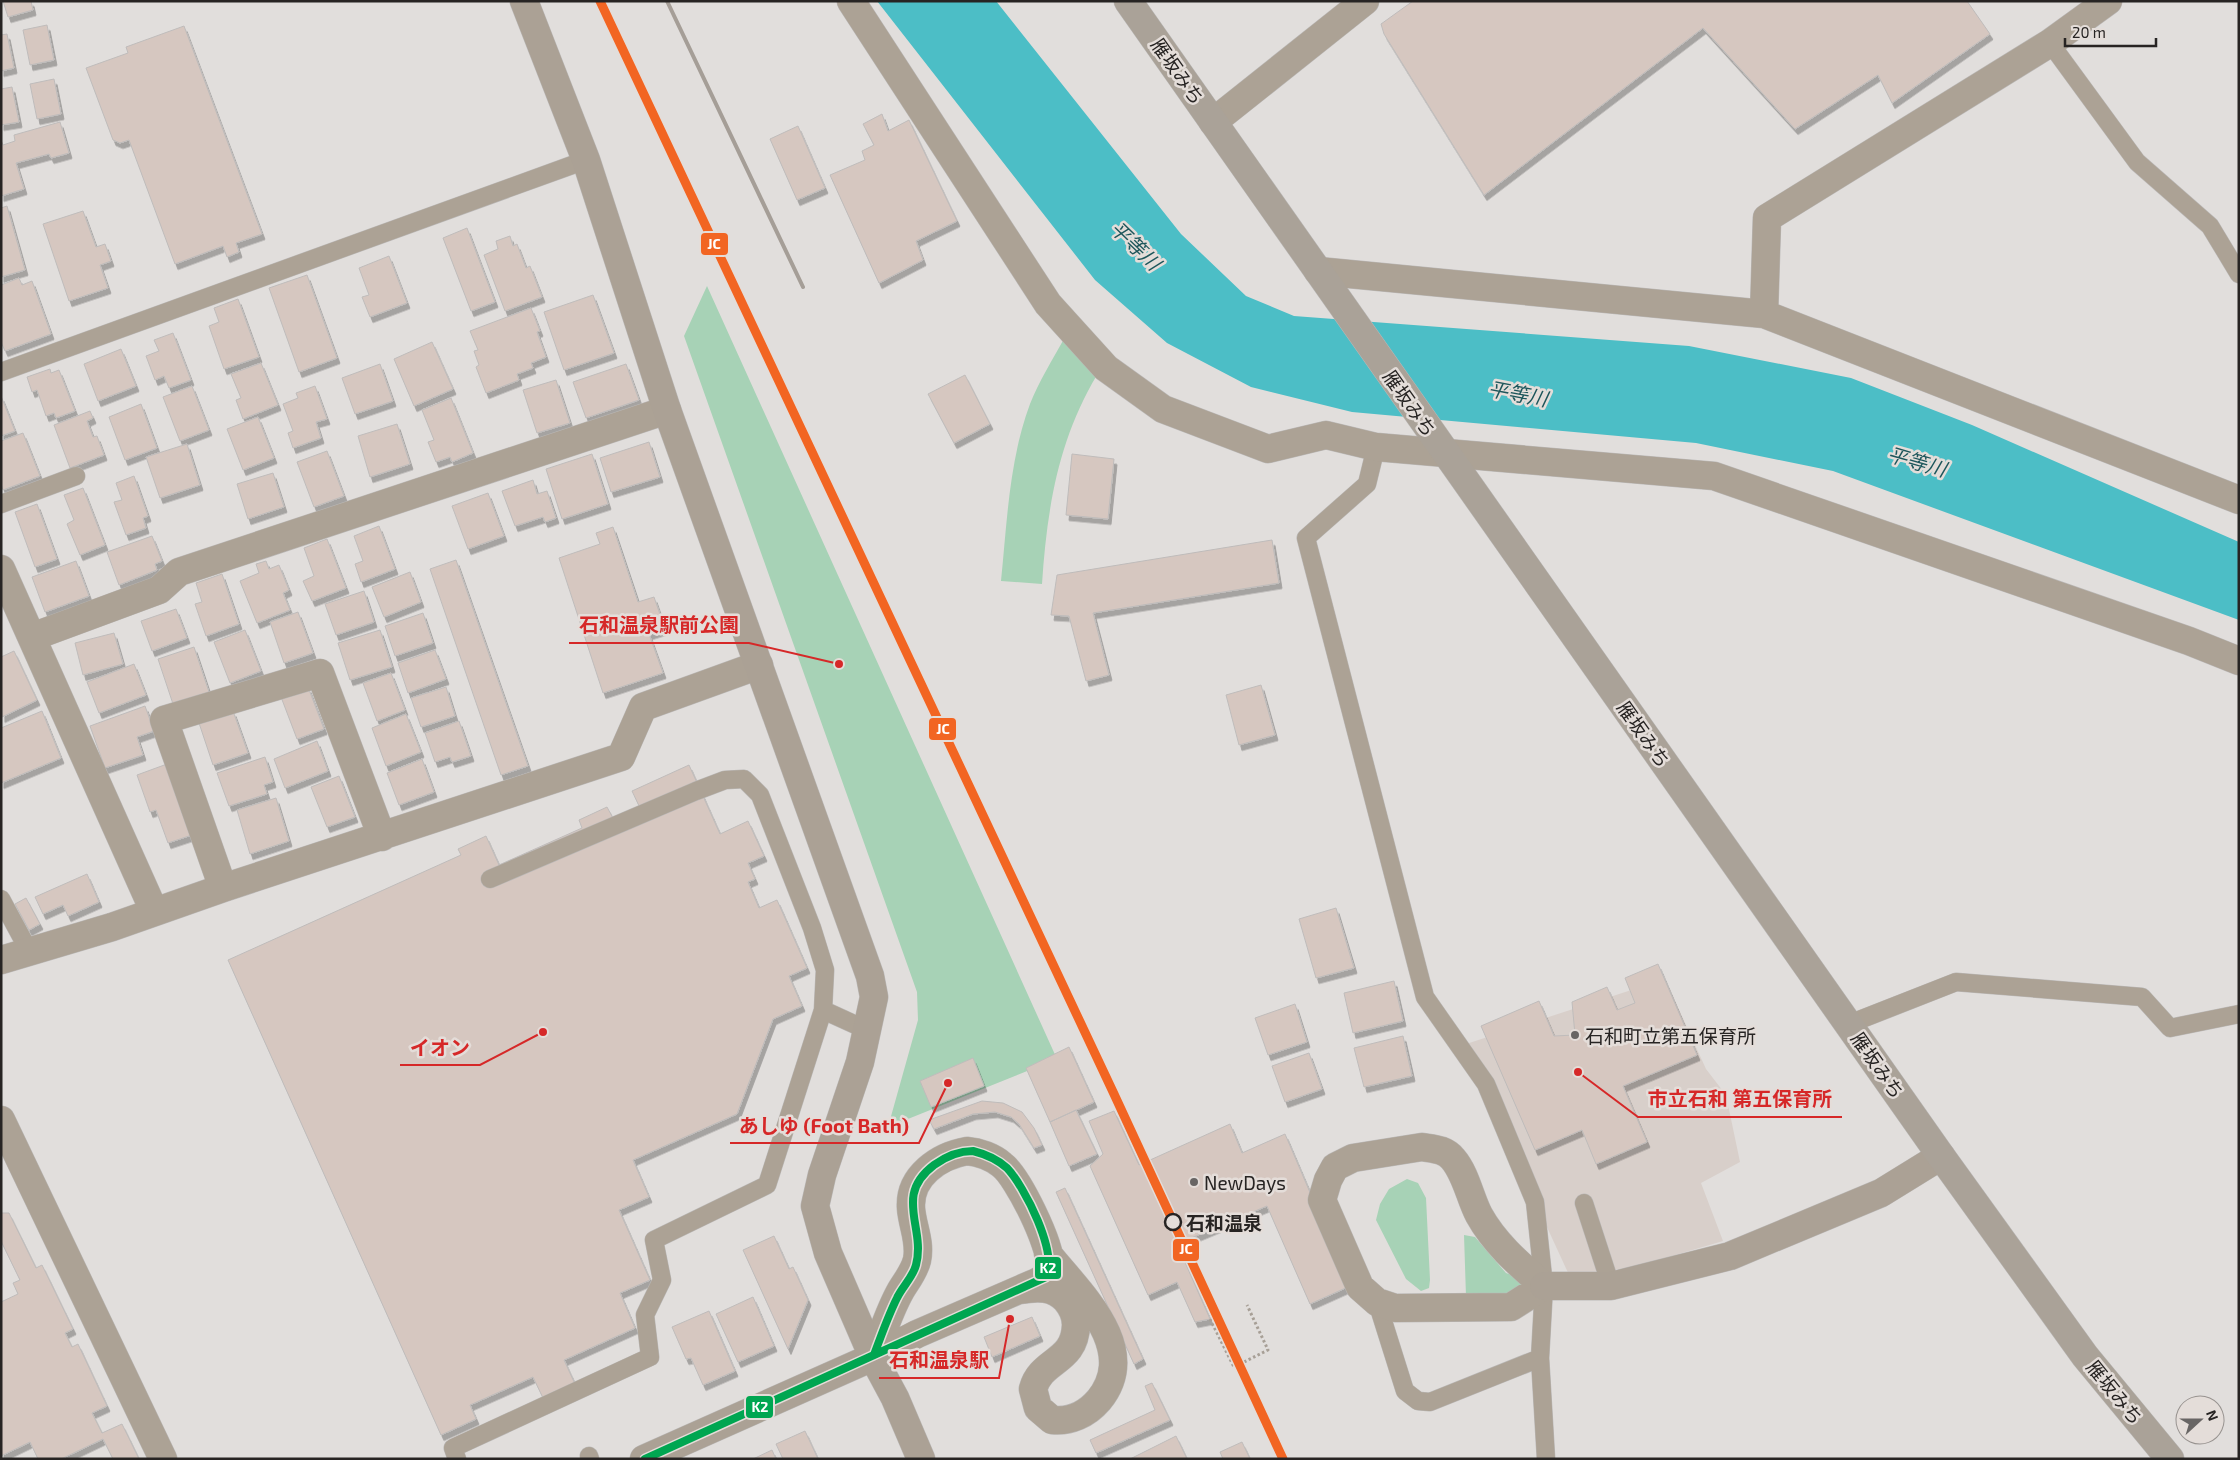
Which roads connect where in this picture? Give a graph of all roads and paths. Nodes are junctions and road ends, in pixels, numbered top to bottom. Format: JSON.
{"nodes":[{"id":1,"x":851,"y":1,"type":"edge"},
{"id":2,"x":1128,"y":1,"type":"edge"},
{"id":3,"x":1365,"y":1,"type":"edge"},
{"id":4,"x":2108,"y":1,"type":"edge"},
{"id":5,"x":522,"y":4,"type":"edge"},
{"id":6,"x":2050,"y":43,"type":"junction"},
{"id":7,"x":1213,"y":122,"type":"junction"},
{"id":8,"x":586,"y":160,"type":"junction"},
{"id":9,"x":2239,"y":274,"type":"edge"},
{"id":10,"x":1323,"y":278,"type":"junction"},
{"id":11,"x":1764,"y":314,"type":"junction"},
{"id":12,"x":1,"y":372,"type":"edge"},
{"id":13,"x":668,"y":410,"type":"junction"},
{"id":14,"x":1376,"y":447,"type":"junction"},
{"id":15,"x":1444,"y":453,"type":"junction"},
{"id":16,"x":76,"y":476,"type":"dead end"},
{"id":17,"x":2239,"y":500,"type":"edge"},
{"id":18,"x":1,"y":504,"type":"edge"},
{"id":19,"x":1,"y":569,"type":"edge"},
{"id":20,"x":32,"y":637,"type":"junction"},
{"id":21,"x":2239,"y":661,"type":"edge"},
{"id":22,"x":759,"y":665,"type":"junction"},
{"id":23,"x":382,"y":837,"type":"junction"},
{"id":24,"x":490,"y":879,"type":"dead end"},
{"id":25,"x":222,"y":888,"type":"junction"},
{"id":26,"x":1,"y":899,"type":"edge"},
{"id":27,"x":154,"y":911,"type":"junction"},
{"id":28,"x":30,"y":951,"type":"junction"},
{"id":29,"x":1,"y":960,"type":"edge"},
{"id":30,"x":823,"y":1010,"type":"junction"},
{"id":31,"x":2239,"y":1014,"type":"edge"},
{"id":32,"x":1849,"y":1024,"type":"junction"},
{"id":33,"x":867,"y":1030,"type":"junction"},
{"id":34,"x":1,"y":1120,"type":"edge"},
{"id":35,"x":1941,"y":1156,"type":"junction"},
{"id":36,"x":1584,"y":1203,"type":"dead end"},
{"id":37,"x":1048,"y":1254,"type":"junction"},
{"id":38,"x":1544,"y":1286,"type":"junction"},
{"id":39,"x":1611,"y":1286,"type":"junction"},
{"id":40,"x":1018,"y":1290,"type":"junction"},
{"id":41,"x":1377,"y":1302,"type":"junction"},
{"id":42,"x":1247,"y":1305,"type":"dead end"},
{"id":43,"x":1210,"y":1319,"type":"dead end"},
{"id":44,"x":873,"y":1357,"type":"junction"},
{"id":45,"x":1540,"y":1358,"type":"junction"},
{"id":46,"x":163,"y":1459,"type":"edge"},
{"id":47,"x":457,"y":1459,"type":"edge"},
{"id":48,"x":644,"y":1459,"type":"edge"},
{"id":49,"x":921,"y":1459,"type":"edge"},
{"id":50,"x":1546,"y":1459,"type":"edge"},
{"id":51,"x":2170,"y":1459,"type":"edge"}],
"edges":[{"from":1,"to":14,"type":"street"},
{"from":2,"to":7,"type":"highway","name":"雁坂みち"},
{"from":3,"to":7,"type":"street"},
{"from":4,"to":6,"type":"street"},
{"from":5,"to":8,"type":"street"},
{"from":6,"to":9,"type":"lane"},
{"from":6,"to":11,"type":"street"},
{"from":7,"to":10,"type":"highway","name":"雁坂みち"},
{"from":8,"to":12,"type":"lane"},
{"from":8,"to":13,"type":"street"},
{"from":10,"to":11,"type":"street"},
{"from":10,"to":15,"type":"highway","name":"雁坂みち"},
{"from":11,"to":17,"type":"street"},
{"from":13,"to":20,"type":"street"},
{"from":13,"to":22,"type":"street"},
{"from":14,"to":15,"type":"street"},
{"from":14,"to":38,"type":"lane"},
{"from":15,"to":21,"type":"street"},
{"from":15,"to":32,"type":"highway","name":"雁坂みち"},
{"from":16,"to":18,"type":"lane"},
{"from":19,"to":20,"type":"street"},
{"from":20,"to":27,"type":"street"},
{"from":22,"to":23,"type":"street"},
{"from":22,"to":33,"type":"street"},
{"from":23,"to":25,"type":"street"},
{"from":23,"to":25,"type":"street"},
{"from":24,"to":30,"type":"lane"},
{"from":25,"to":27,"type":"street"},
{"from":26,"to":28,"type":"lane"},
{"from":27,"to":28,"type":"street"},
{"from":28,"to":29,"type":"street"},
{"from":30,"to":33,"type":"lane"},
{"from":30,"to":47,"type":"lane"},
{"from":31,"to":32,"type":"lane"},
{"from":32,"to":35,"type":"highway","name":"雁坂みち"},
{"from":33,"to":44,"type":"street"},
{"from":34,"to":46,"type":"street"},
{"from":35,"to":39,"type":"street"},
{"from":35,"to":51,"type":"highway","name":"雁坂みち"},
{"from":36,"to":39,"type":"lane"},
{"from":37,"to":40,"type":"street"},
{"from":37,"to":40,"type":"street"},
{"from":37,"to":44,"type":"street"},
{"from":38,"to":39,"type":"street"},
{"from":38,"to":41,"type":"street"},
{"from":38,"to":41,"type":"street"},
{"from":38,"to":45,"type":"lane"},
{"from":40,"to":44,"type":"street"},
{"from":41,"to":45,"type":"lane"},
{"from":42,"to":43,"type":"path"},
{"from":44,"to":48,"type":"street"},
{"from":44,"to":49,"type":"street"},
{"from":45,"to":50,"type":"lane"}]}
